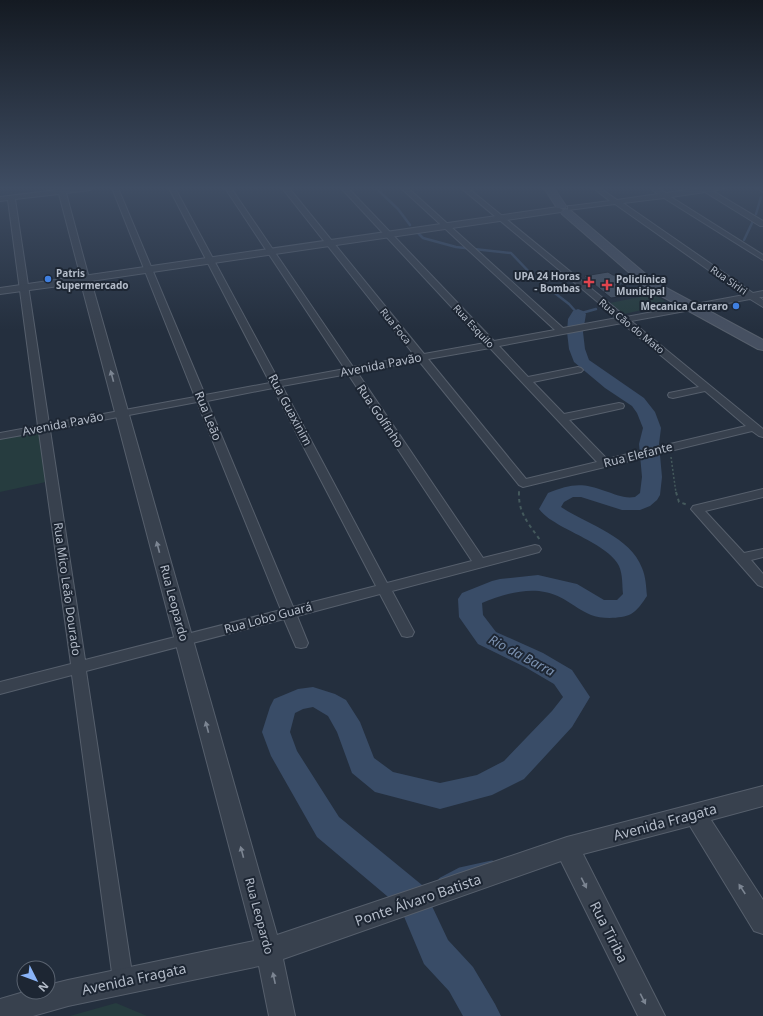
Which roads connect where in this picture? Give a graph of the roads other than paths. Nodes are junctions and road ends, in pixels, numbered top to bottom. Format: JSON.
{"nodes":[{"id":1,"x":14,"y":235,"type":"edge"},
{"id":2,"x":74,"y":235,"type":"edge"},
{"id":3,"x":135,"y":235,"type":"edge"},
{"id":4,"x":197,"y":235,"type":"edge"},
{"id":5,"x":259,"y":235,"type":"edge"},
{"id":6,"x":324,"y":235,"type":"edge"},
{"id":7,"x":385,"y":235,"type":"edge"},
{"id":8,"x":388,"y":235,"type":"edge"},
{"id":9,"x":455,"y":235,"type":"edge"},
{"id":10,"x":522,"y":235,"type":"edge"},
{"id":11,"x":594,"y":235,"type":"edge"},
{"id":12,"x":664,"y":235,"type":"edge"},
{"id":13,"x":728,"y":235,"type":"edge"},
{"id":14,"x":330,"y":243,"type":"junction"},
{"id":15,"x":270,"y":252,"type":"junction"},
{"id":16,"x":763,"y":258,"type":"edge"},
{"id":17,"x":210,"y":260,"type":"junction"},
{"id":18,"x":149,"y":269,"type":"junction"},
{"id":19,"x":86,"y":278,"type":"junction"},
{"id":20,"x":24,"y":287,"type":"junction"},
{"id":21,"x":0,"y":291,"type":"edge"},
{"id":22,"x":763,"y":294,"type":"edge"},
{"id":23,"x":752,"y":296,"type":"junction"},
{"id":24,"x":763,"y":304,"type":"edge"},
{"id":25,"x":690,"y":307,"type":"junction"},
{"id":26,"x":623,"y":319,"type":"junction"},
{"id":27,"x":561,"y":331,"type":"junction"},
{"id":28,"x":492,"y":344,"type":"junction"},
{"id":29,"x":763,"y":346,"type":"edge"},
{"id":30,"x":421,"y":357,"type":"junction"},
{"id":31,"x":578,"y":370,"type":"dead end"},
{"id":32,"x":350,"y":371,"type":"junction"},
{"id":33,"x":526,"y":380,"type":"junction"},
{"id":34,"x":276,"y":384,"type":"junction"},
{"id":35,"x":707,"y":388,"type":"junction"},
{"id":36,"x":673,"y":395,"type":"dead end"},
{"id":37,"x":201,"y":398,"type":"junction"},
{"id":38,"x":619,"y":406,"type":"dead end"},
{"id":39,"x":122,"y":413,"type":"junction"},
{"id":40,"x":562,"y":418,"type":"junction"},
{"id":41,"x":44,"y":428,"type":"junction"},
{"id":42,"x":759,"y":431,"type":"edge"},
{"id":43,"x":0,"y":436,"type":"edge"},
{"id":44,"x":604,"y":463,"type":"junction"},
{"id":45,"x":523,"y":483,"type":"joint"},
{"id":46,"x":763,"y":493,"type":"edge"},
{"id":47,"x":535,"y":549,"type":"road end"},
{"id":48,"x":763,"y":553,"type":"edge"},
{"id":49,"x":741,"y":558,"type":"junction"},
{"id":50,"x":480,"y":563,"type":"junction"},
{"id":51,"x":763,"y":582,"type":"edge"},
{"id":52,"x":384,"y":588,"type":"junction"},
{"id":53,"x":289,"y":613,"type":"junction"},
{"id":54,"x":407,"y":632,"type":"dead end"},
{"id":55,"x":184,"y":640,"type":"junction"},
{"id":56,"x":301,"y":643,"type":"dead end"},
{"id":57,"x":79,"y":668,"type":"junction"},
{"id":58,"x":0,"y":688,"type":"edge"},
{"id":59,"x":763,"y":796,"type":"edge"},
{"id":60,"x":694,"y":814,"type":"junction"},
{"id":61,"x":567,"y":848,"type":"junction"},
{"id":62,"x":763,"y":922,"type":"edge"},
{"id":63,"x":269,"y":951,"type":"junction"},
{"id":64,"x":123,"y":980,"type":"junction"},
{"id":65,"x":0,"y":1012,"type":"edge"},
{"id":66,"x":282,"y":1016,"type":"edge"},
{"id":67,"x":652,"y":1016,"type":"edge"}],
"edges":[{"from":1,"to":20,"type":"street","name":"Rua Mico Leão Dourado"},
{"from":2,"to":19,"type":"street","name":"Rua Leopardo"},
{"from":3,"to":18,"type":"street","name":"Rua Leão"},
{"from":4,"to":17,"type":"street","name":"Rua Guaxinim"},
{"from":5,"to":15,"type":"street","name":"Rua Golfinho"},
{"from":6,"to":14,"type":"street","name":"Rua Foca"},
{"from":7,"to":14,"type":"street"},
{"from":8,"to":28,"type":"street","name":"Rua Esquilo"},
{"from":9,"to":27,"type":"street"},
{"from":10,"to":26,"type":"street","name":"Rua Cão do Mato"},
{"from":11,"to":25,"type":"main road"},
{"from":12,"to":23,"type":"street","name":"Rua Siriri"},
{"from":13,"to":16,"type":"street"},
{"from":14,"to":15,"type":"street"},
{"from":14,"to":30,"type":"street","name":"Rua Foca"},
{"from":15,"to":17,"type":"street"},
{"from":15,"to":32,"type":"street","name":"Rua Golfinho"},
{"from":17,"to":18,"type":"street"},
{"from":17,"to":34,"type":"street","name":"Rua Guaxinim"},
{"from":18,"to":19,"type":"street"},
{"from":18,"to":37,"type":"street","name":"Rua Leão"},
{"from":19,"to":20,"type":"street"},
{"from":39,"to":19,"type":"street","name":"Rua Leopardo","one_way":true},
{"from":20,"to":21,"type":"street"},
{"from":20,"to":41,"type":"street","name":"Rua Mico Leão Dourado"},
{"from":22,"to":23,"type":"street","name":"Avenida Pavão"},
{"from":23,"to":24,"type":"street","name":"Rua Siriri"},
{"from":23,"to":25,"type":"street","name":"Avenida Pavão"},
{"from":25,"to":26,"type":"street","name":"Avenida Pavão"},
{"from":25,"to":29,"type":"main road"},
{"from":26,"to":27,"type":"street","name":"Avenida Pavão"},
{"from":26,"to":35,"type":"street","name":"Rua Cão do Mato"},
{"from":27,"to":28,"type":"street","name":"Avenida Pavão"},
{"from":28,"to":30,"type":"street","name":"Avenida Pavão"},
{"from":28,"to":33,"type":"street","name":"Rua Esquilo"},
{"from":30,"to":32,"type":"street","name":"Avenida Pavão"},
{"from":30,"to":45,"type":"street","name":"Rua Foca"},
{"from":31,"to":33,"type":"street"},
{"from":32,"to":34,"type":"street","name":"Avenida Pavão"},
{"from":32,"to":50,"type":"street","name":"Rua Golfinho"},
{"from":33,"to":40,"type":"street","name":"Rua Esquilo"},
{"from":34,"to":37,"type":"street","name":"Avenida Pavão"},
{"from":34,"to":52,"type":"street","name":"Rua Guaxinim"},
{"from":35,"to":36,"type":"street"},
{"from":35,"to":42,"type":"street","name":"Rua Cão do Mato"},
{"from":37,"to":39,"type":"street","name":"Avenida Pavão"},
{"from":37,"to":53,"type":"street","name":"Rua Leão"},
{"from":38,"to":40,"type":"street"},
{"from":39,"to":41,"type":"street","name":"Avenida Pavão"},
{"from":55,"to":39,"type":"street","name":"Rua Leopardo","one_way":true},
{"from":40,"to":44,"type":"street","name":"Rua Esquilo"},
{"from":41,"to":43,"type":"street","name":"Avenida Pavão"},
{"from":41,"to":57,"type":"street","name":"Rua Mico Leão Dourado"},
{"from":42,"to":44,"type":"street","name":"Rua Elefante"},
{"from":44,"to":45,"type":"street","name":"Rua Elefante"},
{"from":46,"to":49,"type":"street"},
{"from":47,"to":50,"type":"street","name":"Rua Lobo Guará"},
{"from":48,"to":49,"type":"street"},
{"from":49,"to":51,"type":"street"},
{"from":50,"to":52,"type":"street","name":"Rua Lobo Guará"},
{"from":52,"to":53,"type":"street","name":"Rua Lobo Guará"},
{"from":52,"to":54,"type":"street","name":"Rua Guaxinim"},
{"from":53,"to":55,"type":"street","name":"Rua Lobo Guará"},
{"from":53,"to":56,"type":"street","name":"Rua Leão"},
{"from":55,"to":57,"type":"street","name":"Rua Lobo Guará"},
{"from":63,"to":55,"type":"street","name":"Rua Leopardo","one_way":true},
{"from":57,"to":58,"type":"street","name":"Rua Lobo Guará"},
{"from":57,"to":64,"type":"street","name":"Rua Mico Leão Dourado"},
{"from":59,"to":60,"type":"street","name":"Avenida Fragata"},
{"from":60,"to":61,"type":"street","name":"Avenida Fragata"},
{"from":62,"to":60,"type":"street","one_way":true},
{"from":61,"to":63,"type":"street","name":"Ponte Álvaro Batista"},
{"from":61,"to":67,"type":"street","name":"Rua Tiriba","one_way":true},
{"from":63,"to":64,"type":"street","name":"Avenida Fragata"},
{"from":66,"to":63,"type":"street","name":"Rua Leopardo","one_way":true},
{"from":64,"to":65,"type":"street","name":"Avenida Fragata"}]}
